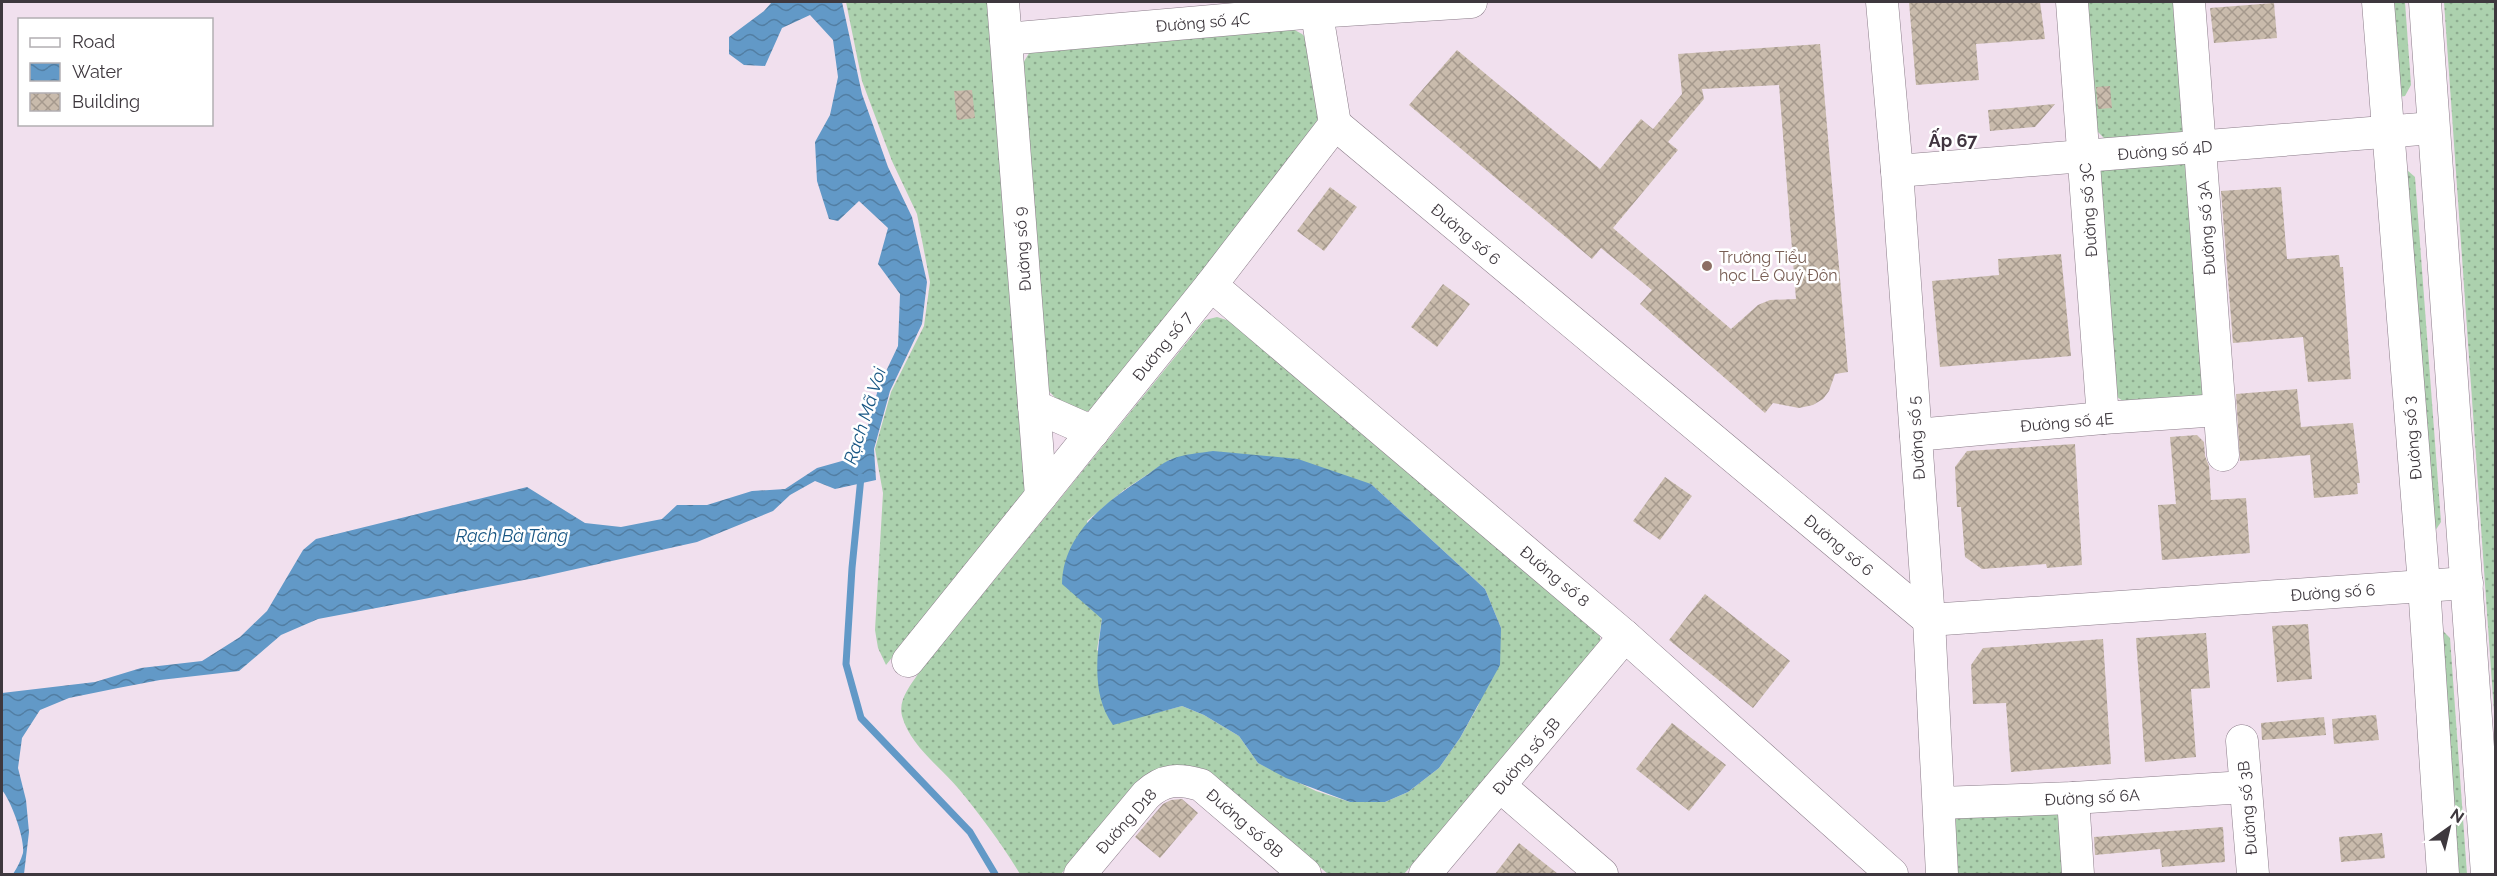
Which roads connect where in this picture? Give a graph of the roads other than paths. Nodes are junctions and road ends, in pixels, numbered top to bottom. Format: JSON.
{"nodes":[{"id":1,"x":1003,"y":2,"type":"edge"},
{"id":2,"x":1471,"y":2,"type":"edge"},
{"id":3,"x":1882,"y":2,"type":"edge"},
{"id":4,"x":2072,"y":2,"type":"edge"},
{"id":5,"x":2189,"y":2,"type":"edge"},
{"id":6,"x":2378,"y":2,"type":"edge"},
{"id":7,"x":2425,"y":2,"type":"edge"},
{"id":8,"x":1315,"y":7,"type":"edge"},
{"id":9,"x":1006,"y":39,"type":"junction"},
{"id":10,"x":1335,"y":124,"type":"junction"},
{"id":11,"x":2433,"y":128,"type":"junction"},
{"id":12,"x":2386,"y":130,"type":"junction"},
{"id":13,"x":2199,"y":147,"type":"junction"},
{"id":14,"x":2084,"y":156,"type":"junction"},
{"id":15,"x":1897,"y":171,"type":"junction"},
{"id":16,"x":1211,"y":285,"type":"junction"},
{"id":17,"x":1034,"y":406,"type":"junction"},
{"id":18,"x":2219,"y":410,"type":"junction"},
{"id":19,"x":2103,"y":418,"type":"junction"},
{"id":20,"x":1092,"y":432,"type":"junction"},
{"id":21,"x":1916,"y":435,"type":"junction"},
{"id":22,"x":2223,"y":455,"type":"dead end"},
{"id":23,"x":1041,"y":496,"type":"junction"},
{"id":24,"x":2468,"y":583,"type":"junction"},
{"id":25,"x":2424,"y":585,"type":"junction"},
{"id":26,"x":1929,"y":620,"type":"junction"},
{"id":27,"x":1625,"y":636,"type":"junction"},
{"id":28,"x":908,"y":661,"type":"dead end"},
{"id":29,"x":2242,"y":741,"type":"dead end"},
{"id":30,"x":1180,"y":779,"type":"joint"},
{"id":31,"x":1501,"y":787,"type":"junction"},
{"id":32,"x":2245,"y":787,"type":"junction"},
{"id":33,"x":2073,"y":798,"type":"junction"},
{"id":34,"x":1940,"y":803,"type":"junction"},
{"id":35,"x":1080,"y":874,"type":"edge"},
{"id":36,"x":1305,"y":874,"type":"edge"},
{"id":37,"x":1425,"y":874,"type":"edge"},
{"id":38,"x":1602,"y":874,"type":"edge"},
{"id":39,"x":1892,"y":874,"type":"edge"},
{"id":40,"x":1942,"y":874,"type":"edge"},
{"id":41,"x":2078,"y":874,"type":"edge"},
{"id":42,"x":2253,"y":874,"type":"edge"},
{"id":43,"x":2443,"y":874,"type":"edge"},
{"id":44,"x":2487,"y":874,"type":"edge"}],
"edges":[{"from":1,"to":9,"type":"street","name":"Đường số 9"},
{"from":2,"to":8,"type":"street","name":"Đường số 4C"},
{"from":3,"to":15,"type":"street","name":"Đường số 5"},
{"from":4,"to":14,"type":"street","name":"Đường số 3C"},
{"from":5,"to":13,"type":"street","name":"Đường số 3A"},
{"from":6,"to":12,"type":"street","name":"Đường số 3"},
{"from":7,"to":11,"type":"street"},
{"from":8,"to":9,"type":"street","name":"Đường số 4C"},
{"from":8,"to":10,"type":"street"},
{"from":9,"to":17,"type":"street","name":"Đường số 9"},
{"from":10,"to":16,"type":"street","name":"Đường số 7"},
{"from":10,"to":26,"type":"street","name":"Đường số 6"},
{"from":11,"to":12,"type":"street","name":"Đường số 4D"},
{"from":11,"to":24,"type":"street"},
{"from":12,"to":13,"type":"street","name":"Đường số 4D"},
{"from":12,"to":25,"type":"street","name":"Đường số 3"},
{"from":13,"to":14,"type":"street","name":"Đường số 4D"},
{"from":13,"to":18,"type":"street","name":"Đường số 3A"},
{"from":14,"to":15,"type":"street","name":"Đường số 4D"},
{"from":14,"to":19,"type":"street","name":"Đường số 3C"},
{"from":15,"to":21,"type":"street","name":"Đường số 5"},
{"from":16,"to":20,"type":"street","name":"Đường số 7"},
{"from":16,"to":27,"type":"street","name":"Đường số 8"},
{"from":17,"to":20,"type":"street"},
{"from":17,"to":23,"type":"street","name":"Đường số 9"},
{"from":18,"to":19,"type":"street","name":"Đường số 4E"},
{"from":18,"to":22,"type":"street","name":"Đường số 3A"},
{"from":19,"to":21,"type":"street","name":"Đường số 4E"},
{"from":20,"to":23,"type":"street","name":"Đường số 7"},
{"from":21,"to":26,"type":"street","name":"Đường số 5"},
{"from":23,"to":28,"type":"street","name":"Đường số 7"},
{"from":24,"to":25,"type":"street","name":"Đường số 6"},
{"from":24,"to":44,"type":"street"},
{"from":25,"to":26,"type":"street","name":"Đường số 6"},
{"from":25,"to":43,"type":"street","name":"Đường số 3"},
{"from":26,"to":34,"type":"street","name":"Đường số 5"},
{"from":27,"to":31,"type":"street","name":"Đường số 5B"},
{"from":27,"to":39,"type":"street","name":"Đường số 8"},
{"from":29,"to":32,"type":"street","name":"Đường số 3B"},
{"from":30,"to":35,"type":"street","name":"Đường D18"},
{"from":30,"to":36,"type":"street","name":"Đường số 8B"},
{"from":31,"to":37,"type":"street","name":"Đường số 5B"},
{"from":31,"to":38,"type":"street"},
{"from":32,"to":33,"type":"street","name":"Đường số 6A"},
{"from":32,"to":42,"type":"street","name":"Đường số 3B"},
{"from":33,"to":34,"type":"street","name":"Đường số 6A"},
{"from":33,"to":41,"type":"street"},
{"from":34,"to":40,"type":"street","name":"Đường số 5"}]}
